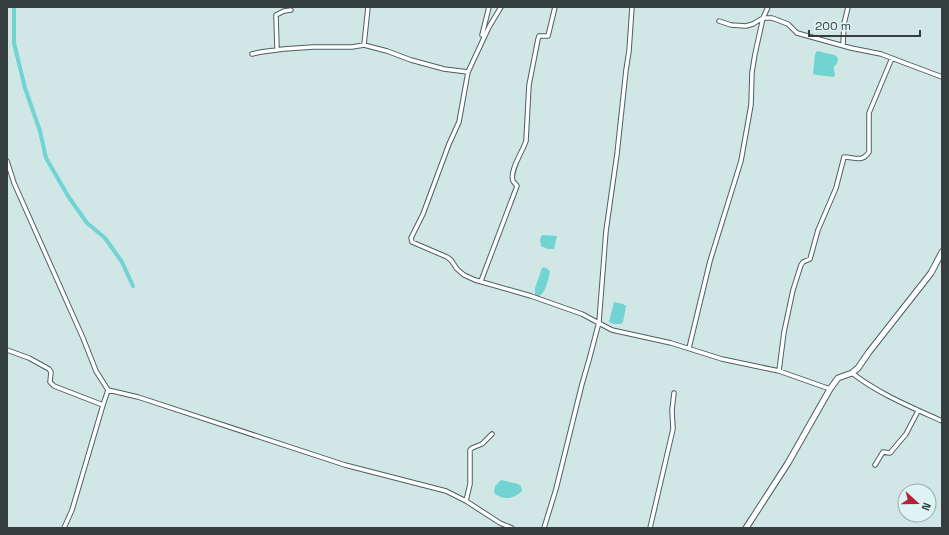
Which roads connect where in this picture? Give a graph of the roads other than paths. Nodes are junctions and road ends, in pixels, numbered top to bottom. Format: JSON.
{"nodes":[{"id":1,"x":368,"y":7,"type":"edge"},
{"id":2,"x":489,"y":7,"type":"edge"},
{"id":3,"x":501,"y":7,"type":"edge"},
{"id":4,"x":555,"y":7,"type":"edge"},
{"id":5,"x":632,"y":7,"type":"edge"},
{"id":6,"x":768,"y":7,"type":"edge"},
{"id":7,"x":848,"y":7,"type":"edge"},
{"id":8,"x":291,"y":10,"type":"dead end"},
{"id":9,"x":763,"y":18,"type":"junction"},
{"id":10,"x":719,"y":21,"type":"dead end"},
{"id":11,"x":481,"y":42,"type":"junction"},
{"id":12,"x":364,"y":45,"type":"junction"},
{"id":13,"x":843,"y":45,"type":"junction"},
{"id":14,"x":277,"y":49,"type":"junction"},
{"id":15,"x":252,"y":54,"type":"dead end"},
{"id":16,"x":892,"y":58,"type":"junction"},
{"id":17,"x":468,"y":72,"type":"junction"},
{"id":18,"x":942,"y":77,"type":"edge"},
{"id":19,"x":7,"y":161,"type":"edge"},
{"id":20,"x":942,"y":252,"type":"edge"},
{"id":21,"x":481,"y":281,"type":"junction"},
{"id":22,"x":599,"y":322,"type":"junction"},
{"id":23,"x":689,"y":348,"type":"junction"},
{"id":24,"x":7,"y":350,"type":"edge"},
{"id":25,"x":779,"y":371,"type":"junction"},
{"id":26,"x":852,"y":373,"type":"junction"},
{"id":27,"x":830,"y":389,"type":"junction"},
{"id":28,"x":108,"y":390,"type":"junction"},
{"id":29,"x":674,"y":393,"type":"dead end"},
{"id":30,"x":104,"y":405,"type":"junction"},
{"id":31,"x":918,"y":410,"type":"junction"},
{"id":32,"x":942,"y":421,"type":"edge"},
{"id":33,"x":492,"y":434,"type":"dead end"},
{"id":34,"x":875,"y":465,"type":"dead end"},
{"id":35,"x":466,"y":501,"type":"junction"},
{"id":36,"x":64,"y":528,"type":"edge"},
{"id":37,"x":512,"y":528,"type":"edge"},
{"id":38,"x":544,"y":528,"type":"edge"},
{"id":39,"x":650,"y":528,"type":"edge"},
{"id":40,"x":746,"y":528,"type":"edge"}],
"edges":[{"from":1,"to":12,"type":"street"},
{"from":2,"to":11,"type":"street"},
{"from":3,"to":11,"type":"street"},
{"from":4,"to":21,"type":"street"},
{"from":5,"to":22,"type":"street"},
{"from":6,"to":9,"type":"street"},
{"from":7,"to":13,"type":"street"},
{"from":8,"to":14,"type":"street"},
{"from":9,"to":10,"type":"street"},
{"from":9,"to":13,"type":"street"},
{"from":9,"to":23,"type":"street"},
{"from":11,"to":17,"type":"street"},
{"from":12,"to":14,"type":"street"},
{"from":12,"to":17,"type":"street"},
{"from":13,"to":16,"type":"street"},
{"from":14,"to":15,"type":"street"},
{"from":16,"to":18,"type":"street"},
{"from":16,"to":25,"type":"street"},
{"from":17,"to":21,"type":"street"},
{"from":19,"to":28,"type":"street"},
{"from":20,"to":26,"type":"street"},
{"from":21,"to":22,"type":"street"},
{"from":22,"to":23,"type":"street"},
{"from":22,"to":38,"type":"street"},
{"from":23,"to":25,"type":"street"},
{"from":24,"to":30,"type":"street"},
{"from":25,"to":27,"type":"street"},
{"from":26,"to":27,"type":"street"},
{"from":26,"to":31,"type":"street"},
{"from":27,"to":40,"type":"street"},
{"from":28,"to":30,"type":"street"},
{"from":28,"to":35,"type":"street"},
{"from":29,"to":39,"type":"street"},
{"from":30,"to":36,"type":"street"},
{"from":31,"to":32,"type":"street"},
{"from":31,"to":34,"type":"street"},
{"from":33,"to":35,"type":"street"},
{"from":35,"to":37,"type":"street"}]}
